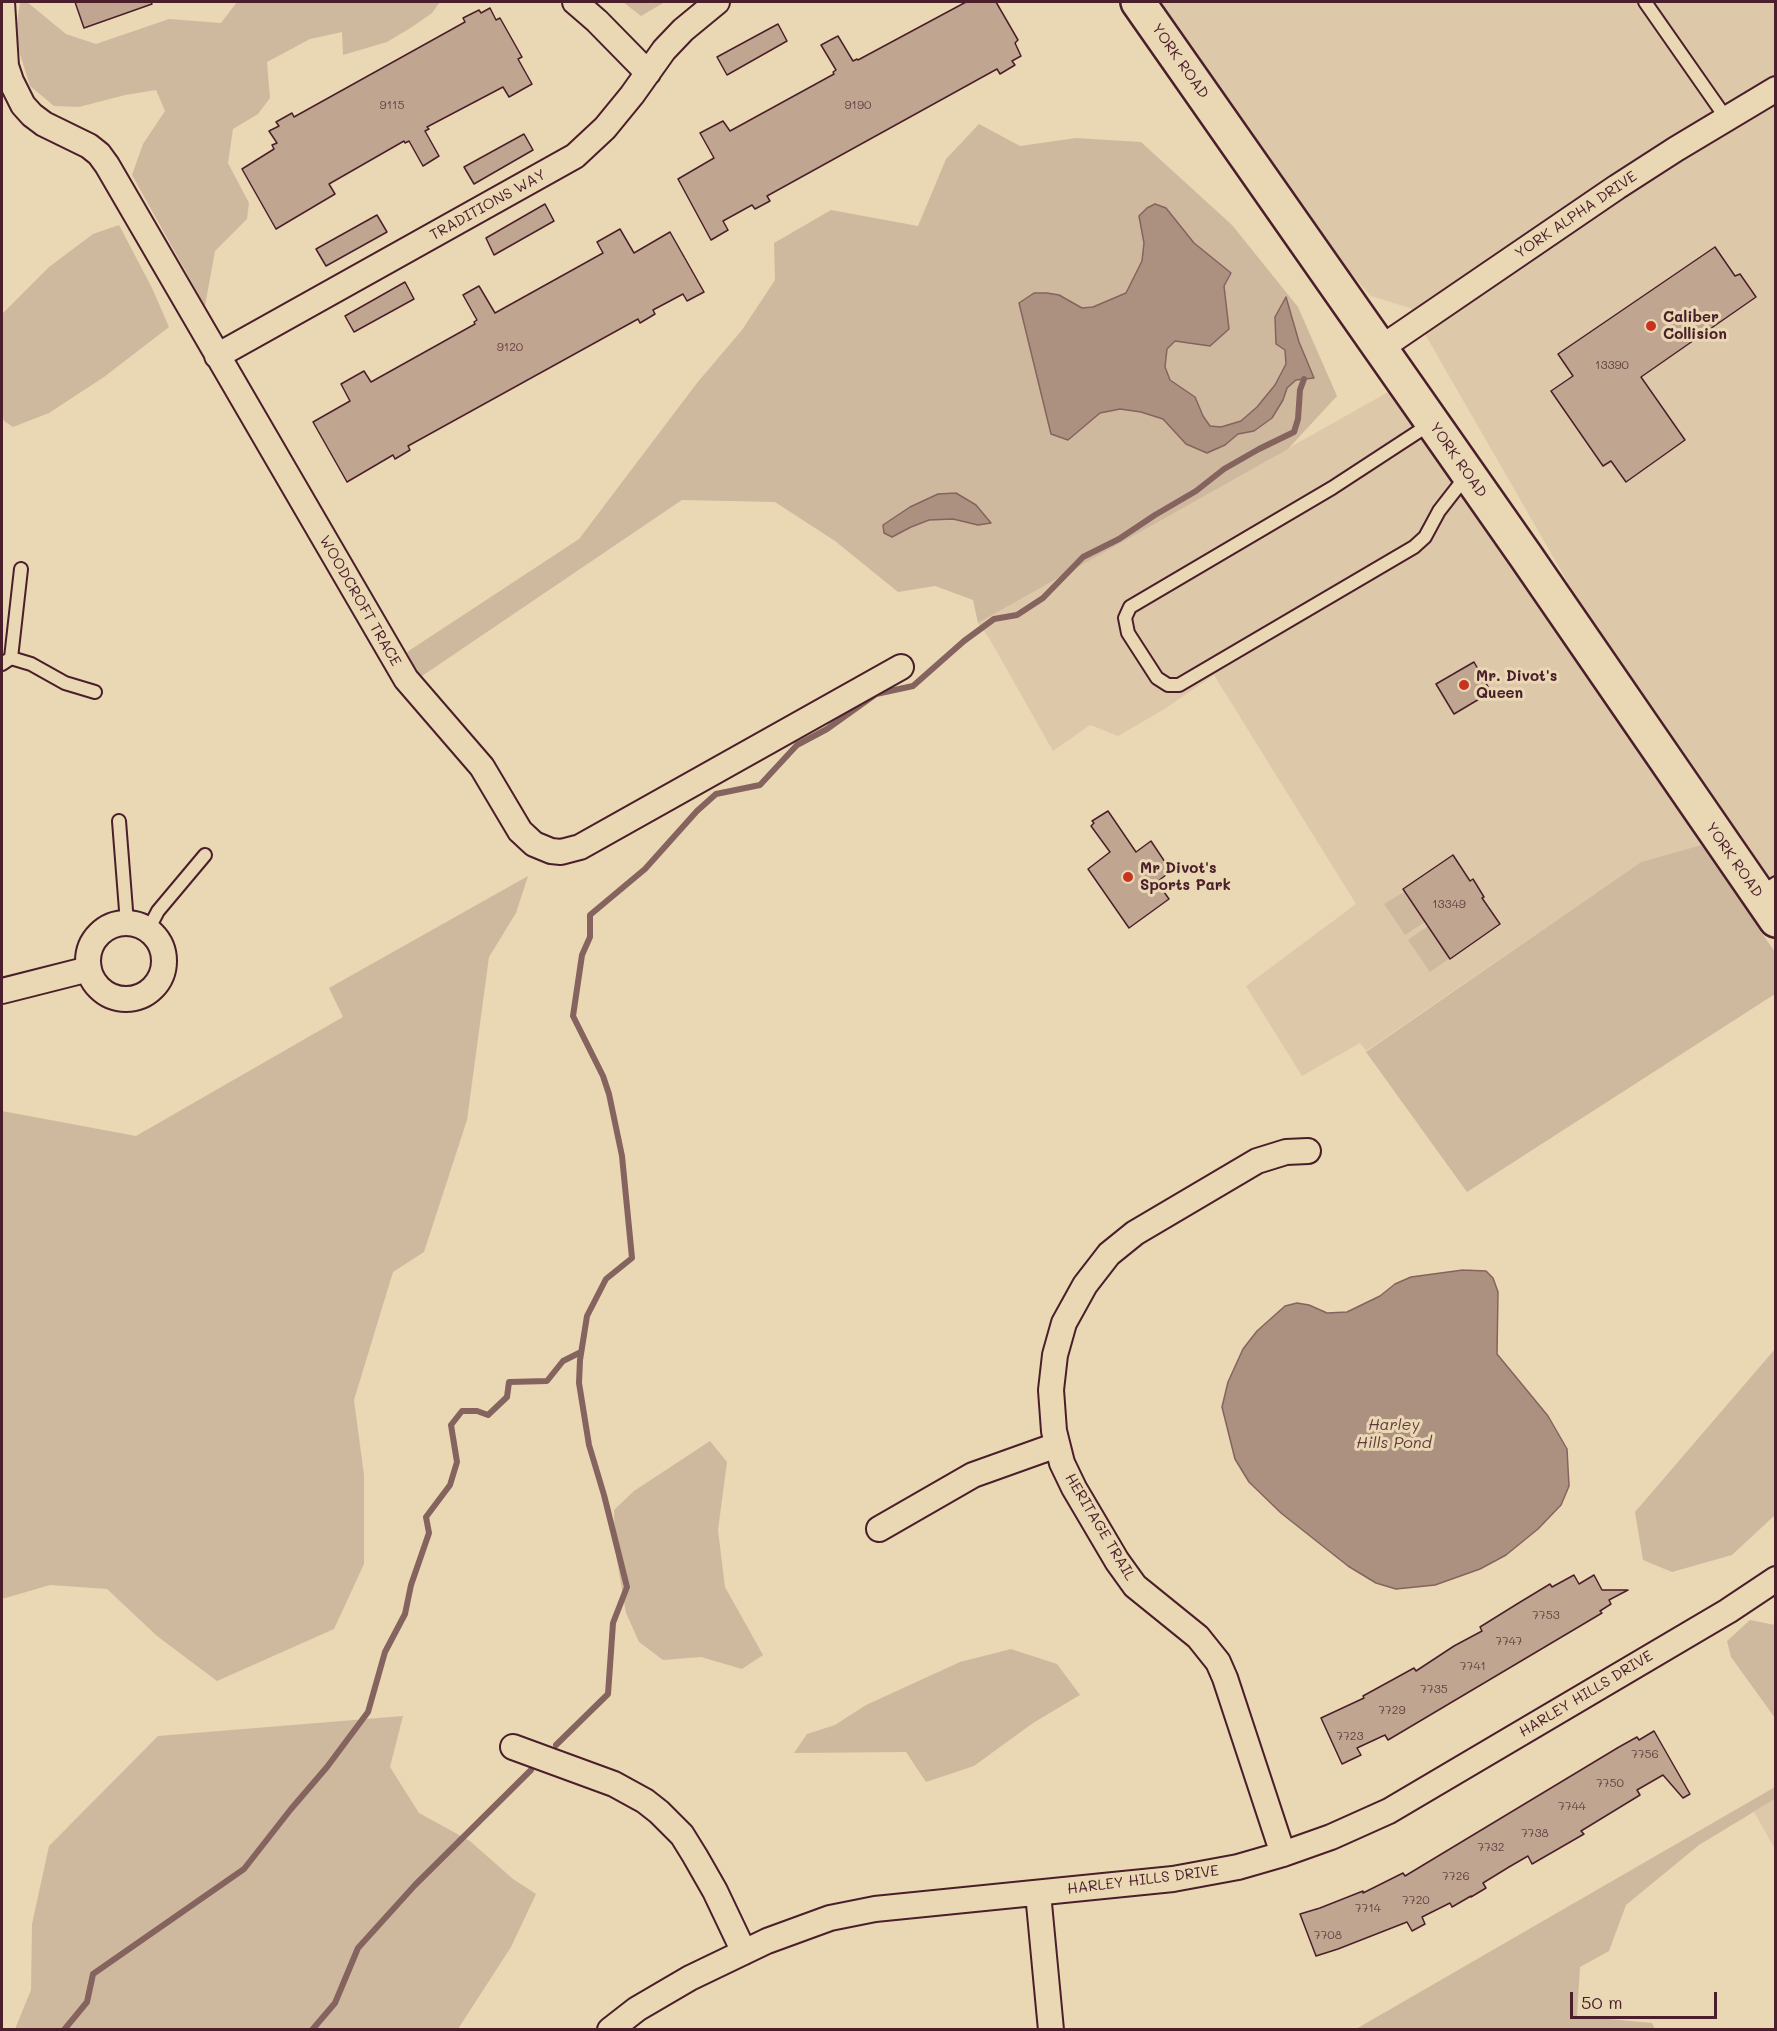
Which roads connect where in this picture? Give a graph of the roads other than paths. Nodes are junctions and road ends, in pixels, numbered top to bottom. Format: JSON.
{"nodes":[{"id":1,"x":2,"y":2,"type":"edge"},
{"id":2,"x":575,"y":2,"type":"edge"},
{"id":3,"x":717,"y":2,"type":"edge"},
{"id":4,"x":1138,"y":2,"type":"edge"},
{"id":5,"x":1645,"y":2,"type":"edge"},
{"id":6,"x":648,"y":73,"type":"junction"},
{"id":7,"x":1774,"y":94,"type":"edge"},
{"id":8,"x":1726,"y":118,"type":"junction"},
{"id":9,"x":1380,"y":348,"type":"junction"},
{"id":10,"x":217,"y":356,"type":"junction"},
{"id":11,"x":1432,"y":422,"type":"junction"},
{"id":12,"x":1468,"y":474,"type":"junction"},
{"id":13,"x":21,"y":569,"type":"dead end"},
{"id":14,"x":6,"y":661,"type":"edge"},
{"id":15,"x":901,"y":667,"type":"dead end"},
{"id":16,"x":95,"y":692,"type":"dead end"},
{"id":17,"x":119,"y":820,"type":"dead end"},
{"id":18,"x":205,"y":855,"type":"dead end"},
{"id":19,"x":1770,"y":899,"type":"edge"},
{"id":20,"x":138,"y":927,"type":"junction"},
{"id":21,"x":89,"y":969,"type":"junction"},
{"id":22,"x":2,"y":991,"type":"edge"},
{"id":23,"x":1308,"y":1151,"type":"dead end"},
{"id":24,"x":1057,"y":1445,"type":"junction"},
{"id":25,"x":879,"y":1529,"type":"dead end"},
{"id":26,"x":1776,"y":1579,"type":"edge"},
{"id":27,"x":513,"y":1747,"type":"dead end"},
{"id":28,"x":1283,"y":1854,"type":"junction"},
{"id":29,"x":1038,"y":1893,"type":"junction"},
{"id":30,"x":744,"y":1952,"type":"junction"},
{"id":31,"x":610,"y":2030,"type":"edge"},
{"id":32,"x":1051,"y":2030,"type":"edge"}],
"edges":[{"from":1,"to":10,"type":"street","name":"WOODCROFT TRACE"},
{"from":2,"to":6,"type":"street"},
{"from":3,"to":6,"type":"street","name":"TRADITIONS WAY"},
{"from":4,"to":9,"type":"street","name":"YORK ROAD"},
{"from":5,"to":8,"type":"lane"},
{"from":6,"to":10,"type":"street","name":"TRADITIONS WAY"},
{"from":7,"to":8,"type":"street","name":"YORK ALPHA DRIVE"},
{"from":8,"to":9,"type":"street","name":"YORK ALPHA DRIVE"},
{"from":9,"to":11,"type":"street","name":"YORK ROAD"},
{"from":10,"to":15,"type":"street","name":"WOODCROFT TRACE"},
{"from":11,"to":12,"type":"street","name":"YORK ROAD"},
{"from":11,"to":12,"type":"lane"},
{"from":12,"to":19,"type":"street","name":"YORK ROAD"},
{"from":13,"to":14,"type":"lane"},
{"from":14,"to":16,"type":"lane"},
{"from":17,"to":20,"type":"lane"},
{"from":18,"to":20,"type":"lane"},
{"from":20,"to":21,"type":"street"},
{"from":20,"to":21,"type":"street"},
{"from":21,"to":22,"type":"street"},
{"from":23,"to":24,"type":"street","name":"HERITAGE TRAIL"},
{"from":24,"to":25,"type":"street"},
{"from":24,"to":28,"type":"street","name":"HERITAGE TRAIL"},
{"from":26,"to":28,"type":"street","name":"HARLEY HILLS DRIVE"},
{"from":27,"to":30,"type":"street"},
{"from":28,"to":29,"type":"street","name":"HARLEY HILLS DRIVE"},
{"from":29,"to":30,"type":"street","name":"HARLEY HILLS DRIVE"},
{"from":29,"to":32,"type":"street"},
{"from":30,"to":31,"type":"street","name":"HARLEY HILLS DRIVE"}]}
